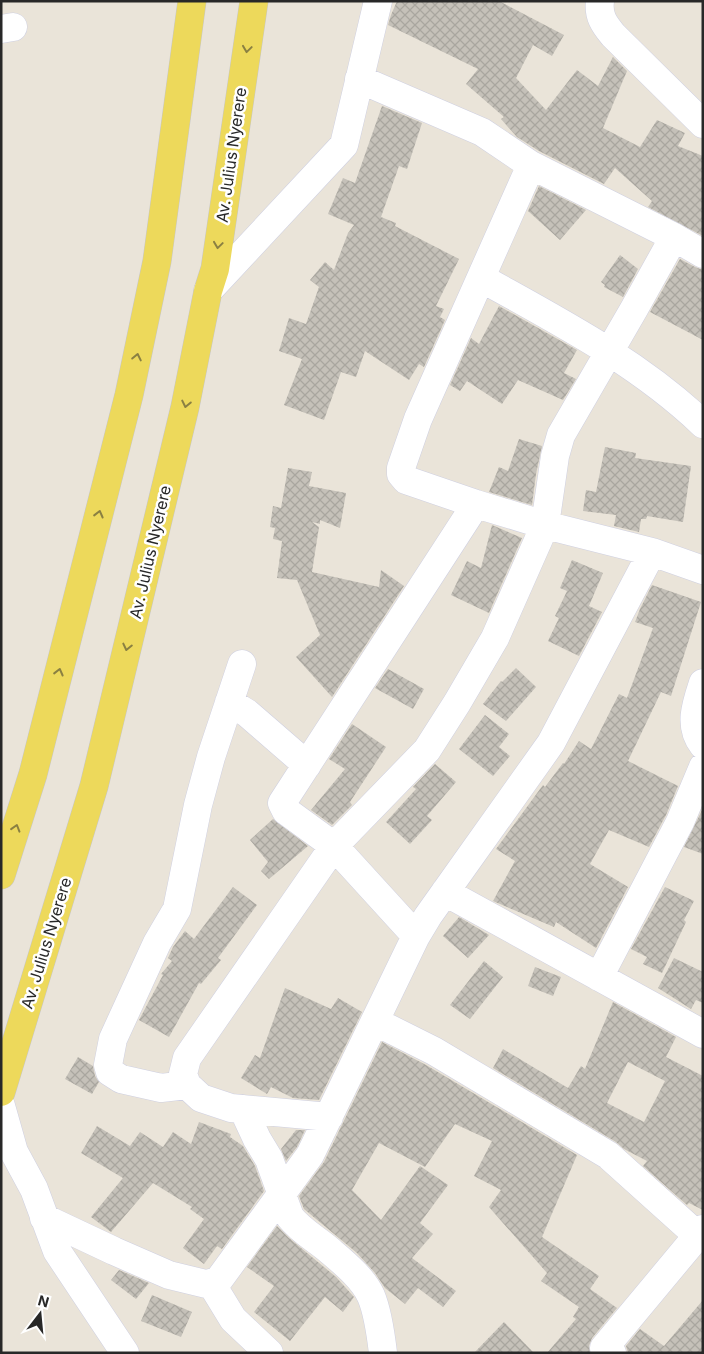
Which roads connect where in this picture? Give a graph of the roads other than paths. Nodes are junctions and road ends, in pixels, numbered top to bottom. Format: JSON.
{"nodes":[{"id":1,"x":192,"y":1,"type":"edge"},
{"id":2,"x":254,"y":1,"type":"edge"},
{"id":3,"x":378,"y":1,"type":"edge"},
{"id":4,"x":600,"y":1,"type":"edge"},
{"id":5,"x":359,"y":79,"type":"junction"},
{"id":6,"x":703,"y":124,"type":"edge"},
{"id":7,"x":531,"y":165,"type":"junction"},
{"id":8,"x":674,"y":237,"type":"junction"},
{"id":9,"x":703,"y":254,"type":"edge"},
{"id":10,"x":481,"y":278,"type":"junction"},
{"id":11,"x":208,"y":292,"type":"junction"},
{"id":12,"x":608,"y":350,"type":"junction"},
{"id":13,"x":703,"y":424,"type":"edge"},
{"id":14,"x":476,"y":504,"type":"junction"},
{"id":15,"x":545,"y":525,"type":"junction"},
{"id":16,"x":652,"y":552,"type":"junction"},
{"id":17,"x":703,"y":570,"type":"edge"},
{"id":18,"x":242,"y":664,"type":"dead end"},
{"id":19,"x":703,"y":683,"type":"edge"},
{"id":20,"x":229,"y":702,"type":"junction"},
{"id":21,"x":703,"y":745,"type":"edge"},
{"id":22,"x":306,"y":765,"type":"junction"},
{"id":23,"x":703,"y":767,"type":"edge"},
{"id":24,"x":334,"y":846,"type":"junction"},
{"id":25,"x":1,"y":875,"type":"edge"},
{"id":26,"x":446,"y":892,"type":"junction"},
{"id":27,"x":416,"y":936,"type":"junction"},
{"id":28,"x":599,"y":977,"type":"junction"},
{"id":29,"x":376,"y":1022,"type":"junction"},
{"id":30,"x":703,"y":1034,"type":"edge"},
{"id":31,"x":187,"y":1085,"type":"junction"},
{"id":32,"x":1,"y":1092,"type":"edge"},
{"id":33,"x":1,"y":1106,"type":"edge"},
{"id":34,"x":243,"y":1109,"type":"junction"},
{"id":35,"x":329,"y":1117,"type":"junction"},
{"id":36,"x":282,"y":1194,"type":"junction"},
{"id":37,"x":44,"y":1218,"type":"junction"},
{"id":38,"x":700,"y":1232,"type":"edge"},
{"id":39,"x":211,"y":1283,"type":"junction"},
{"id":40,"x":125,"y":1353,"type":"edge"},
{"id":41,"x":269,"y":1353,"type":"edge"},
{"id":42,"x":383,"y":1353,"type":"edge"},
{"id":43,"x":612,"y":1353,"type":"edge"}],
"edges":[{"from":25,"to":1,"type":"main road","one_way":true},
{"from":2,"to":11,"type":"main road","name":"Av. Julius Nyerere","one_way":true},
{"from":3,"to":5,"type":"street"},
{"from":4,"to":6,"type":"street"},
{"from":5,"to":7,"type":"street"},
{"from":5,"to":11,"type":"street"},
{"from":7,"to":8,"type":"street"},
{"from":7,"to":10,"type":"street"},
{"from":8,"to":9,"type":"street"},
{"from":8,"to":12,"type":"street"},
{"from":10,"to":12,"type":"street"},
{"from":10,"to":14,"type":"street"},
{"from":11,"to":32,"type":"main road","name":"Av. Julius Nyerere","one_way":true},
{"from":12,"to":13,"type":"street"},
{"from":12,"to":15,"type":"street"},
{"from":14,"to":15,"type":"street"},
{"from":14,"to":22,"type":"street"},
{"from":15,"to":16,"type":"street"},
{"from":15,"to":24,"type":"street"},
{"from":16,"to":17,"type":"street"},
{"from":16,"to":26,"type":"street"},
{"from":18,"to":20,"type":"street"},
{"from":19,"to":21,"type":"street"},
{"from":20,"to":22,"type":"street"},
{"from":20,"to":31,"type":"street"},
{"from":22,"to":24,"type":"street"},
{"from":23,"to":28,"type":"street"},
{"from":24,"to":27,"type":"street"},
{"from":24,"to":31,"type":"street"},
{"from":26,"to":27,"type":"street"},
{"from":26,"to":28,"type":"street"},
{"from":27,"to":29,"type":"street"},
{"from":28,"to":30,"type":"street"},
{"from":29,"to":35,"type":"street"},
{"from":29,"to":38,"type":"street"},
{"from":31,"to":34,"type":"street"},
{"from":33,"to":37,"type":"street"},
{"from":34,"to":35,"type":"street"},
{"from":34,"to":36,"type":"street"},
{"from":35,"to":36,"type":"street"},
{"from":36,"to":39,"type":"street"},
{"from":36,"to":42,"type":"street"},
{"from":37,"to":39,"type":"street"},
{"from":37,"to":40,"type":"street"},
{"from":38,"to":43,"type":"street"},
{"from":39,"to":41,"type":"street"}]}
